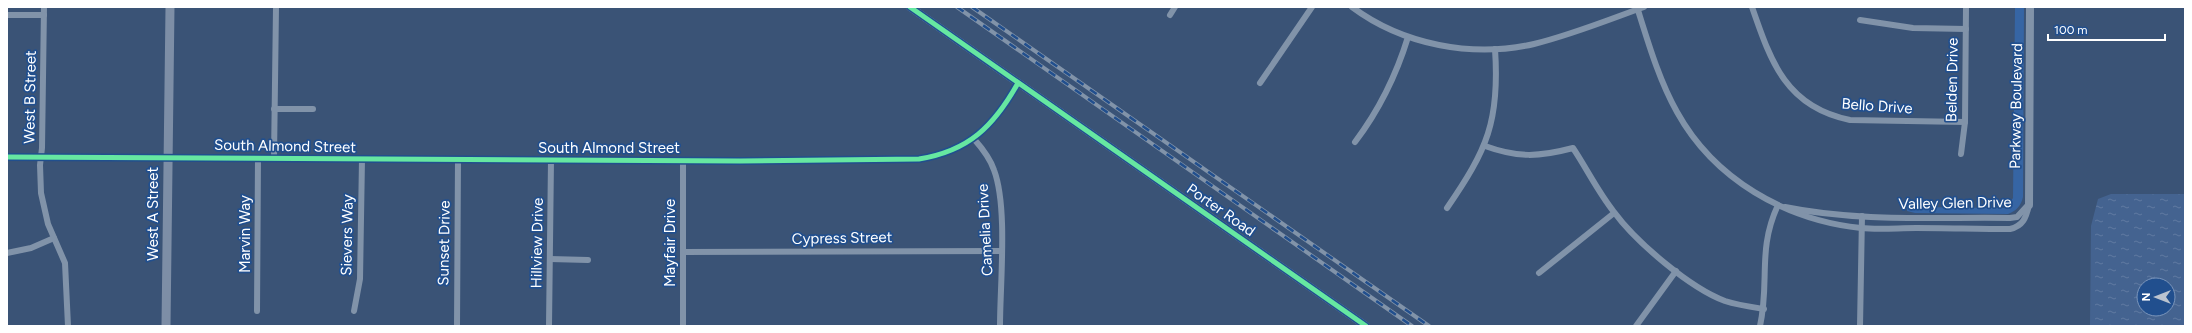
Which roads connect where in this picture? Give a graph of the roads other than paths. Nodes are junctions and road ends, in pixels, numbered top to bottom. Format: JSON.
{"nodes":[{"id":1,"x":44,"y":7,"type":"edge"},
{"id":2,"x":170,"y":7,"type":"edge"},
{"id":3,"x":276,"y":7,"type":"edge"},
{"id":4,"x":910,"y":7,"type":"edge"},
{"id":5,"x":1175,"y":7,"type":"edge"},
{"id":6,"x":1312,"y":7,"type":"edge"},
{"id":7,"x":1352,"y":7,"type":"edge"},
{"id":8,"x":1752,"y":7,"type":"edge"},
{"id":9,"x":1966,"y":7,"type":"edge"},
{"id":10,"x":2030,"y":7,"type":"edge"},
{"id":11,"x":1640,"y":8,"type":"edge"},
{"id":12,"x":7,"y":15,"type":"edge"},
{"id":13,"x":44,"y":15,"type":"junction"},
{"id":14,"x":1170,"y":15,"type":"dead end"},
{"id":15,"x":1860,"y":20,"type":"dead end"},
{"id":16,"x":1966,"y":29,"type":"junction"},
{"id":17,"x":1408,"y":37,"type":"junction"},
{"id":18,"x":1495,"y":49,"type":"junction"},
{"id":19,"x":1260,"y":82,"type":"dead end"},
{"id":20,"x":1018,"y":83,"type":"junction"},
{"id":21,"x":274,"y":108,"type":"junction"},
{"id":22,"x":313,"y":109,"type":"dead end"},
{"id":23,"x":1965,"y":122,"type":"junction"},
{"id":24,"x":974,"y":139,"type":"junction"},
{"id":25,"x":1355,"y":142,"type":"dead end"},
{"id":26,"x":1485,"y":146,"type":"junction"},
{"id":27,"x":1961,"y":154,"type":"dead end"},
{"id":28,"x":7,"y":156,"type":"edge"},
{"id":29,"x":41,"y":157,"type":"junction"},
{"id":30,"x":167,"y":157,"type":"junction"},
{"id":31,"x":258,"y":158,"type":"junction"},
{"id":32,"x":274,"y":158,"type":"junction"},
{"id":33,"x":362,"y":159,"type":"junction"},
{"id":34,"x":458,"y":160,"type":"junction"},
{"id":35,"x":551,"y":160,"type":"junction"},
{"id":36,"x":683,"y":161,"type":"junction"},
{"id":37,"x":1778,"y":205,"type":"junction"},
{"id":38,"x":2029,"y":205,"type":"junction"},
{"id":39,"x":1447,"y":208,"type":"dead end"},
{"id":40,"x":1614,"y":213,"type":"junction"},
{"id":41,"x":1862,"y":216,"type":"junction"},
{"id":42,"x":1862,"y":228,"type":"junction"},
{"id":43,"x":54,"y":238,"type":"junction"},
{"id":44,"x":1001,"y":251,"type":"junction"},
{"id":45,"x":683,"y":252,"type":"junction"},
{"id":46,"x":7,"y":253,"type":"edge"},
{"id":47,"x":550,"y":259,"type":"junction"},
{"id":48,"x":588,"y":260,"type":"dead end"},
{"id":49,"x":1676,"y":271,"type":"junction"},
{"id":50,"x":1538,"y":273,"type":"dead end"},
{"id":51,"x":1764,"y":309,"type":"junction"},
{"id":52,"x":257,"y":311,"type":"dead end"},
{"id":53,"x":354,"y":311,"type":"dead end"},
{"id":54,"x":68,"y":326,"type":"edge"},
{"id":55,"x":166,"y":326,"type":"edge"},
{"id":56,"x":457,"y":326,"type":"edge"},
{"id":57,"x":549,"y":326,"type":"edge"},
{"id":58,"x":683,"y":326,"type":"edge"},
{"id":59,"x":1000,"y":326,"type":"edge"},
{"id":60,"x":1366,"y":326,"type":"edge"},
{"id":61,"x":1636,"y":326,"type":"edge"},
{"id":62,"x":1760,"y":326,"type":"edge"},
{"id":63,"x":1860,"y":326,"type":"edge"}],
"edges":[{"from":1,"to":13,"type":"street","name":"West B Street"},
{"from":2,"to":30,"type":"main road","name":"West A Street"},
{"from":3,"to":21,"type":"street"},
{"from":4,"to":20,"type":"street","name":"Porter Road"},
{"from":5,"to":14,"type":"street"},
{"from":6,"to":19,"type":"street"},
{"from":7,"to":17,"type":"street"},
{"from":8,"to":23,"type":"street","name":"Bello Drive"},
{"from":9,"to":16,"type":"street","name":"Belden Drive"},
{"from":10,"to":38,"type":"street","name":"Parkway Boulevard"},
{"from":11,"to":18,"type":"street"},
{"from":11,"to":37,"type":"street","name":"Valley Glen Drive"},
{"from":12,"to":13,"type":"street"},
{"from":13,"to":29,"type":"street","name":"West B Street"},
{"from":15,"to":16,"type":"street"},
{"from":16,"to":23,"type":"street","name":"Belden Drive"},
{"from":17,"to":18,"type":"street"},
{"from":17,"to":25,"type":"street"},
{"from":18,"to":26,"type":"street"},
{"from":20,"to":24,"type":"street","name":"South Almond Street"},
{"from":20,"to":60,"type":"street","name":"Porter Road"},
{"from":21,"to":22,"type":"street"},
{"from":21,"to":32,"type":"street"},
{"from":23,"to":27,"type":"street","name":"Belden Drive"},
{"from":24,"to":36,"type":"street","name":"South Almond Street"},
{"from":24,"to":44,"type":"street","name":"Camelia Drive"},
{"from":26,"to":39,"type":"street"},
{"from":26,"to":40,"type":"street"},
{"from":28,"to":29,"type":"street","name":"South Almond Street"},
{"from":29,"to":30,"type":"street","name":"South Almond Street"},
{"from":29,"to":43,"type":"street","name":"West B Street"},
{"from":30,"to":31,"type":"street","name":"South Almond Street"},
{"from":30,"to":55,"type":"main road","name":"West A Street"},
{"from":31,"to":32,"type":"street","name":"South Almond Street"},
{"from":31,"to":52,"type":"street","name":"Marvin Way"},
{"from":32,"to":33,"type":"street","name":"South Almond Street"},
{"from":33,"to":34,"type":"street","name":"South Almond Street"},
{"from":33,"to":53,"type":"street","name":"Sievers Way"},
{"from":34,"to":35,"type":"street","name":"South Almond Street"},
{"from":34,"to":56,"type":"street","name":"Sunset Drive"},
{"from":35,"to":36,"type":"street","name":"South Almond Street"},
{"from":35,"to":47,"type":"street","name":"Hillview Drive"},
{"from":36,"to":45,"type":"street","name":"Mayfair Drive"},
{"from":37,"to":41,"type":"street","name":"Valley Glen Drive"},
{"from":37,"to":42,"type":"street","name":"Valley Glen Drive"},
{"from":37,"to":51,"type":"street"},
{"from":38,"to":41,"type":"street","name":"Valley Glen Drive"},
{"from":38,"to":42,"type":"street","name":"Valley Glen Drive"},
{"from":40,"to":49,"type":"street"},
{"from":40,"to":50,"type":"street"},
{"from":41,"to":42,"type":"street"},
{"from":42,"to":63,"type":"street"},
{"from":43,"to":46,"type":"street"},
{"from":43,"to":54,"type":"street","name":"West B Street"},
{"from":44,"to":45,"type":"street","name":"Cypress Street"},
{"from":44,"to":59,"type":"street","name":"Camelia Drive"},
{"from":45,"to":58,"type":"street","name":"Mayfair Drive"},
{"from":47,"to":48,"type":"street"},
{"from":47,"to":57,"type":"street","name":"Hillview Drive"},
{"from":49,"to":51,"type":"street"},
{"from":49,"to":61,"type":"street"},
{"from":51,"to":62,"type":"street"}]}
